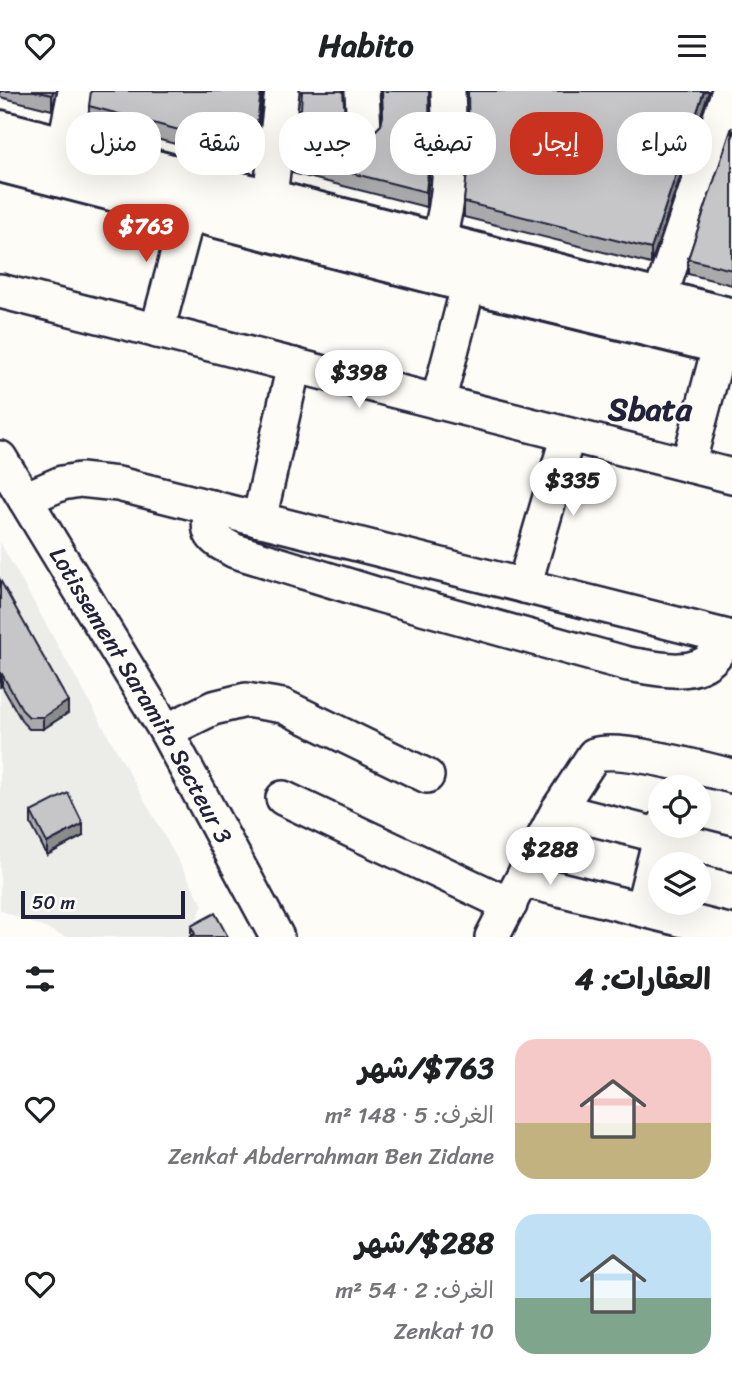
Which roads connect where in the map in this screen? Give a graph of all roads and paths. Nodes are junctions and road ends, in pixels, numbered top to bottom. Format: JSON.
{"nodes":[{"id":1,"x":75,"y":91,"type":"edge"},
{"id":2,"x":282,"y":91,"type":"edge"},
{"id":3,"x":362,"y":91,"type":"edge"},
{"id":4,"x":448,"y":91,"type":"edge"},
{"id":5,"x":729,"y":91,"type":"edge"},
{"id":6,"x":363,"y":112,"type":"edge"},
{"id":7,"x":0,"y":130,"type":"edge"},
{"id":8,"x":64,"y":147,"type":"junction"},
{"id":9,"x":0,"y":162,"type":"edge"},
{"id":10,"x":270,"y":198,"type":"junction"},
{"id":11,"x":189,"y":211,"type":"junction"},
{"id":12,"x":438,"y":241,"type":"junction"},
{"id":13,"x":469,"y":283,"type":"junction"},
{"id":14,"x":0,"y":291,"type":"edge"},
{"id":15,"x":659,"y":300,"type":"junction"},
{"id":16,"x":157,"y":331,"type":"junction"},
{"id":17,"x":728,"y":336,"type":"edge"},
{"id":18,"x":294,"y":365,"type":"junction"},
{"id":19,"x":438,"y":402,"type":"junction"},
{"id":20,"x":568,"y":435,"type":"junction"},
{"id":21,"x":0,"y":458,"type":"edge"},
{"id":22,"x":688,"y":465,"type":"junction"},
{"id":23,"x":732,"y":476,"type":"edge"},
{"id":24,"x":25,"y":499,"type":"junction"},
{"id":25,"x":212,"y":507,"type":"junction"},
{"id":26,"x":259,"y":520,"type":"junction"},
{"id":27,"x":524,"y":586,"type":"junction"},
{"id":28,"x":729,"y":637,"type":"edge"},
{"id":29,"x":166,"y":731,"type":"junction"},
{"id":30,"x":677,"y":775,"type":"edge"},
{"id":31,"x":427,"y":776,"type":"dead end"},
{"id":32,"x":711,"y":776,"type":"edge"},
{"id":33,"x":732,"y":776,"type":"edge"},
{"id":34,"x":283,"y":798,"type":"dead end"},
{"id":35,"x":558,"y":810,"type":"junction"},
{"id":36,"x":648,"y":828,"type":"edge"},
{"id":37,"x":660,"y":838,"type":"edge"},
{"id":38,"x":684,"y":838,"type":"edge"},
{"id":39,"x":732,"y":853,"type":"edge"},
{"id":40,"x":516,"y":893,"type":"junction"},
{"id":41,"x":642,"y":909,"type":"junction"},
{"id":42,"x":732,"y":932,"type":"edge"},
{"id":43,"x":277,"y":937,"type":"edge"},
{"id":44,"x":492,"y":937,"type":"edge"}],
"edges":[{"from":1,"to":8,"type":"street"},
{"from":2,"to":10,"type":"street"},
{"from":3,"to":6,"type":"street"},
{"from":4,"to":12,"type":"street"},
{"from":5,"to":15,"type":"street"},
{"from":7,"to":8,"type":"main road"},
{"from":8,"to":10,"type":"main road"},
{"from":9,"to":11,"type":"main road"},
{"from":10,"to":12,"type":"main road"},
{"from":11,"to":13,"type":"main road"},
{"from":11,"to":16,"type":"street"},
{"from":12,"to":15,"type":"main road"},
{"from":13,"to":17,"type":"main road"},
{"from":13,"to":19,"type":"street"},
{"from":14,"to":16,"type":"street"},
{"from":15,"to":17,"type":"main road"},
{"from":16,"to":18,"type":"street"},
{"from":17,"to":22,"type":"street"},
{"from":18,"to":19,"type":"street"},
{"from":18,"to":26,"type":"street"},
{"from":19,"to":20,"type":"street"},
{"from":20,"to":22,"type":"street"},
{"from":20,"to":27,"type":"street"},
{"from":21,"to":24,"type":"street","name":"Lotissement Saramito Secteur 3"},
{"from":22,"to":23,"type":"street"},
{"from":24,"to":25,"type":"street"},
{"from":24,"to":29,"type":"street","name":"Lotissement Saramito Secteur 3"},
{"from":25,"to":26,"type":"street"},
{"from":25,"to":28,"type":"street"},
{"from":26,"to":27,"type":"street"},
{"from":27,"to":28,"type":"street"},
{"from":29,"to":31,"type":"street"},
{"from":29,"to":43,"type":"street","name":"Lotissement Saramito Secteur 3"},
{"from":30,"to":35,"type":"street"},
{"from":32,"to":33,"type":"street"},
{"from":34,"to":40,"type":"street"},
{"from":35,"to":36,"type":"street"},
{"from":35,"to":40,"type":"street"},
{"from":37,"to":41,"type":"street"},
{"from":38,"to":39,"type":"street"},
{"from":40,"to":41,"type":"street"},
{"from":40,"to":44,"type":"street"},
{"from":41,"to":42,"type":"street"}]}
